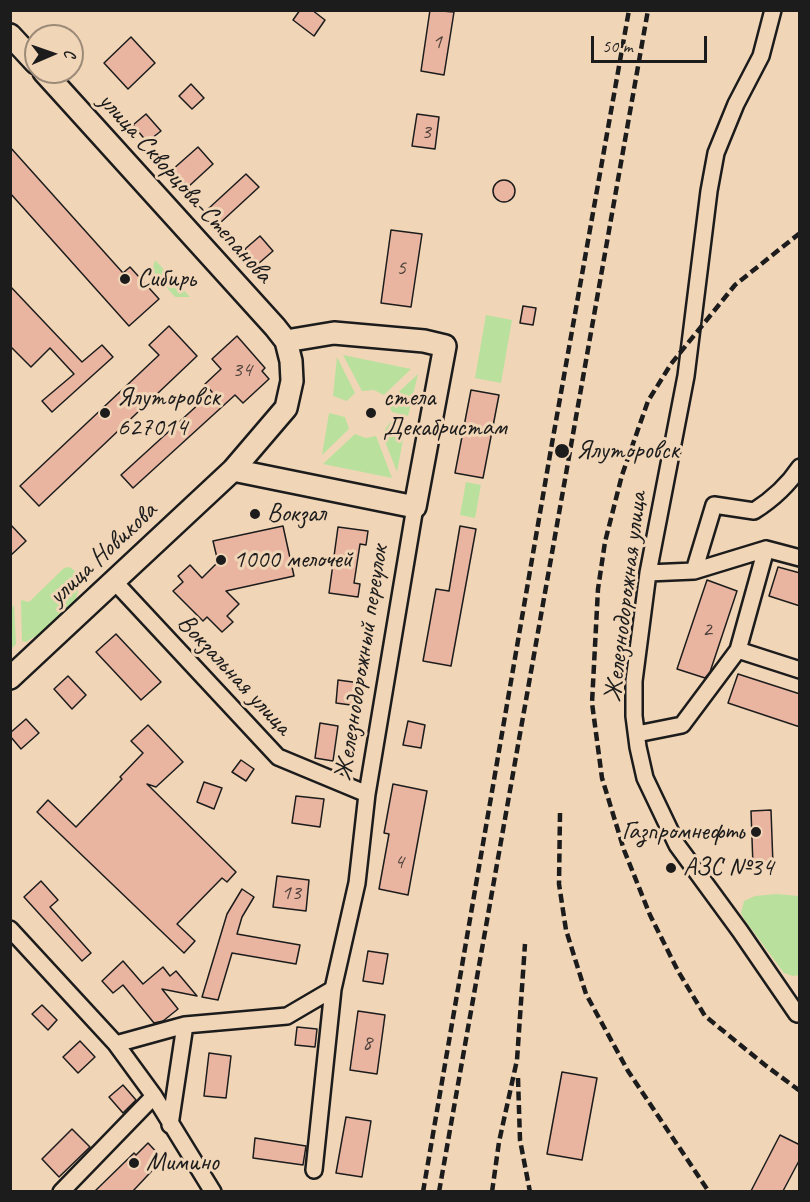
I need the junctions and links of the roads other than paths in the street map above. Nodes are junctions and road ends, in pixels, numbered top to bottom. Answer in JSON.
{"nodes":[{"id":1,"x":773,"y":10,"type":"edge"},
{"id":2,"x":10,"y":35,"type":"edge"},
{"id":3,"x":24,"y":50,"type":"edge"},
{"id":4,"x":55,"y":84,"type":"edge"},
{"id":5,"x":286,"y":341,"type":"junction"},
{"id":6,"x":800,"y":467,"type":"edge"},
{"id":7,"x":233,"y":470,"type":"junction"},
{"id":8,"x":415,"y":507,"type":"junction"},
{"id":9,"x":766,"y":549,"type":"junction"},
{"id":10,"x":800,"y":558,"type":"edge"},
{"id":11,"x":694,"y":571,"type":"junction"},
{"id":12,"x":648,"y":573,"type":"junction"},
{"id":13,"x":114,"y":581,"type":"junction"},
{"id":14,"x":738,"y":650,"type":"junction"},
{"id":15,"x":800,"y":670,"type":"edge"},
{"id":16,"x":10,"y":678,"type":"edge"},
{"id":17,"x":637,"y":734,"type":"junction"},
{"id":18,"x":367,"y":794,"type":"junction"},
{"id":19,"x":10,"y":929,"type":"edge"},
{"id":20,"x":333,"y":989,"type":"junction"},
{"id":21,"x":798,"y":1013,"type":"edge"},
{"id":22,"x":184,"y":1025,"type":"junction"},
{"id":23,"x":116,"y":1044,"type":"junction"},
{"id":24,"x":154,"y":1096,"type":"junction"},
{"id":25,"x":170,"y":1125,"type":"junction"},
{"id":26,"x":314,"y":1170,"type":"dead end"},
{"id":27,"x":61,"y":1191,"type":"edge"},
{"id":28,"x":213,"y":1191,"type":"edge"}],
"edges":[{"from":1,"to":12,"type":"street","name":"Железнодорожная улица"},
{"from":2,"to":3,"type":"main road"},
{"from":4,"to":5,"type":"main road","name":"улица Скворцова-Степанова"},
{"from":5,"to":7,"type":"main road","name":"улица Новикова"},
{"from":5,"to":8,"type":"main road","name":"Железнодорожный переулок"},
{"from":6,"to":11,"type":"street"},
{"from":7,"to":8,"type":"main road"},
{"from":7,"to":13,"type":"main road","name":"улица Новикова"},
{"from":8,"to":18,"type":"street","name":"Железнодорожный переулок"},
{"from":9,"to":10,"type":"street"},
{"from":9,"to":11,"type":"street"},
{"from":9,"to":14,"type":"street"},
{"from":11,"to":12,"type":"street"},
{"from":12,"to":17,"type":"street","name":"Железнодорожная улица"},
{"from":13,"to":16,"type":"main road","name":"улица Новикова"},
{"from":13,"to":18,"type":"street","name":"Вокзальная улица"},
{"from":14,"to":15,"type":"street"},
{"from":14,"to":17,"type":"street"},
{"from":17,"to":21,"type":"street","name":"Железнодорожная улица"},
{"from":18,"to":20,"type":"street","name":"Железнодорожный переулок"},
{"from":19,"to":23,"type":"street"},
{"from":20,"to":22,"type":"street"},
{"from":20,"to":26,"type":"street","name":"Железнодорожный переулок"},
{"from":22,"to":23,"type":"street"},
{"from":22,"to":25,"type":"street"},
{"from":23,"to":24,"type":"street"},
{"from":24,"to":25,"type":"street"},
{"from":24,"to":27,"type":"street"},
{"from":25,"to":28,"type":"street"}]}
